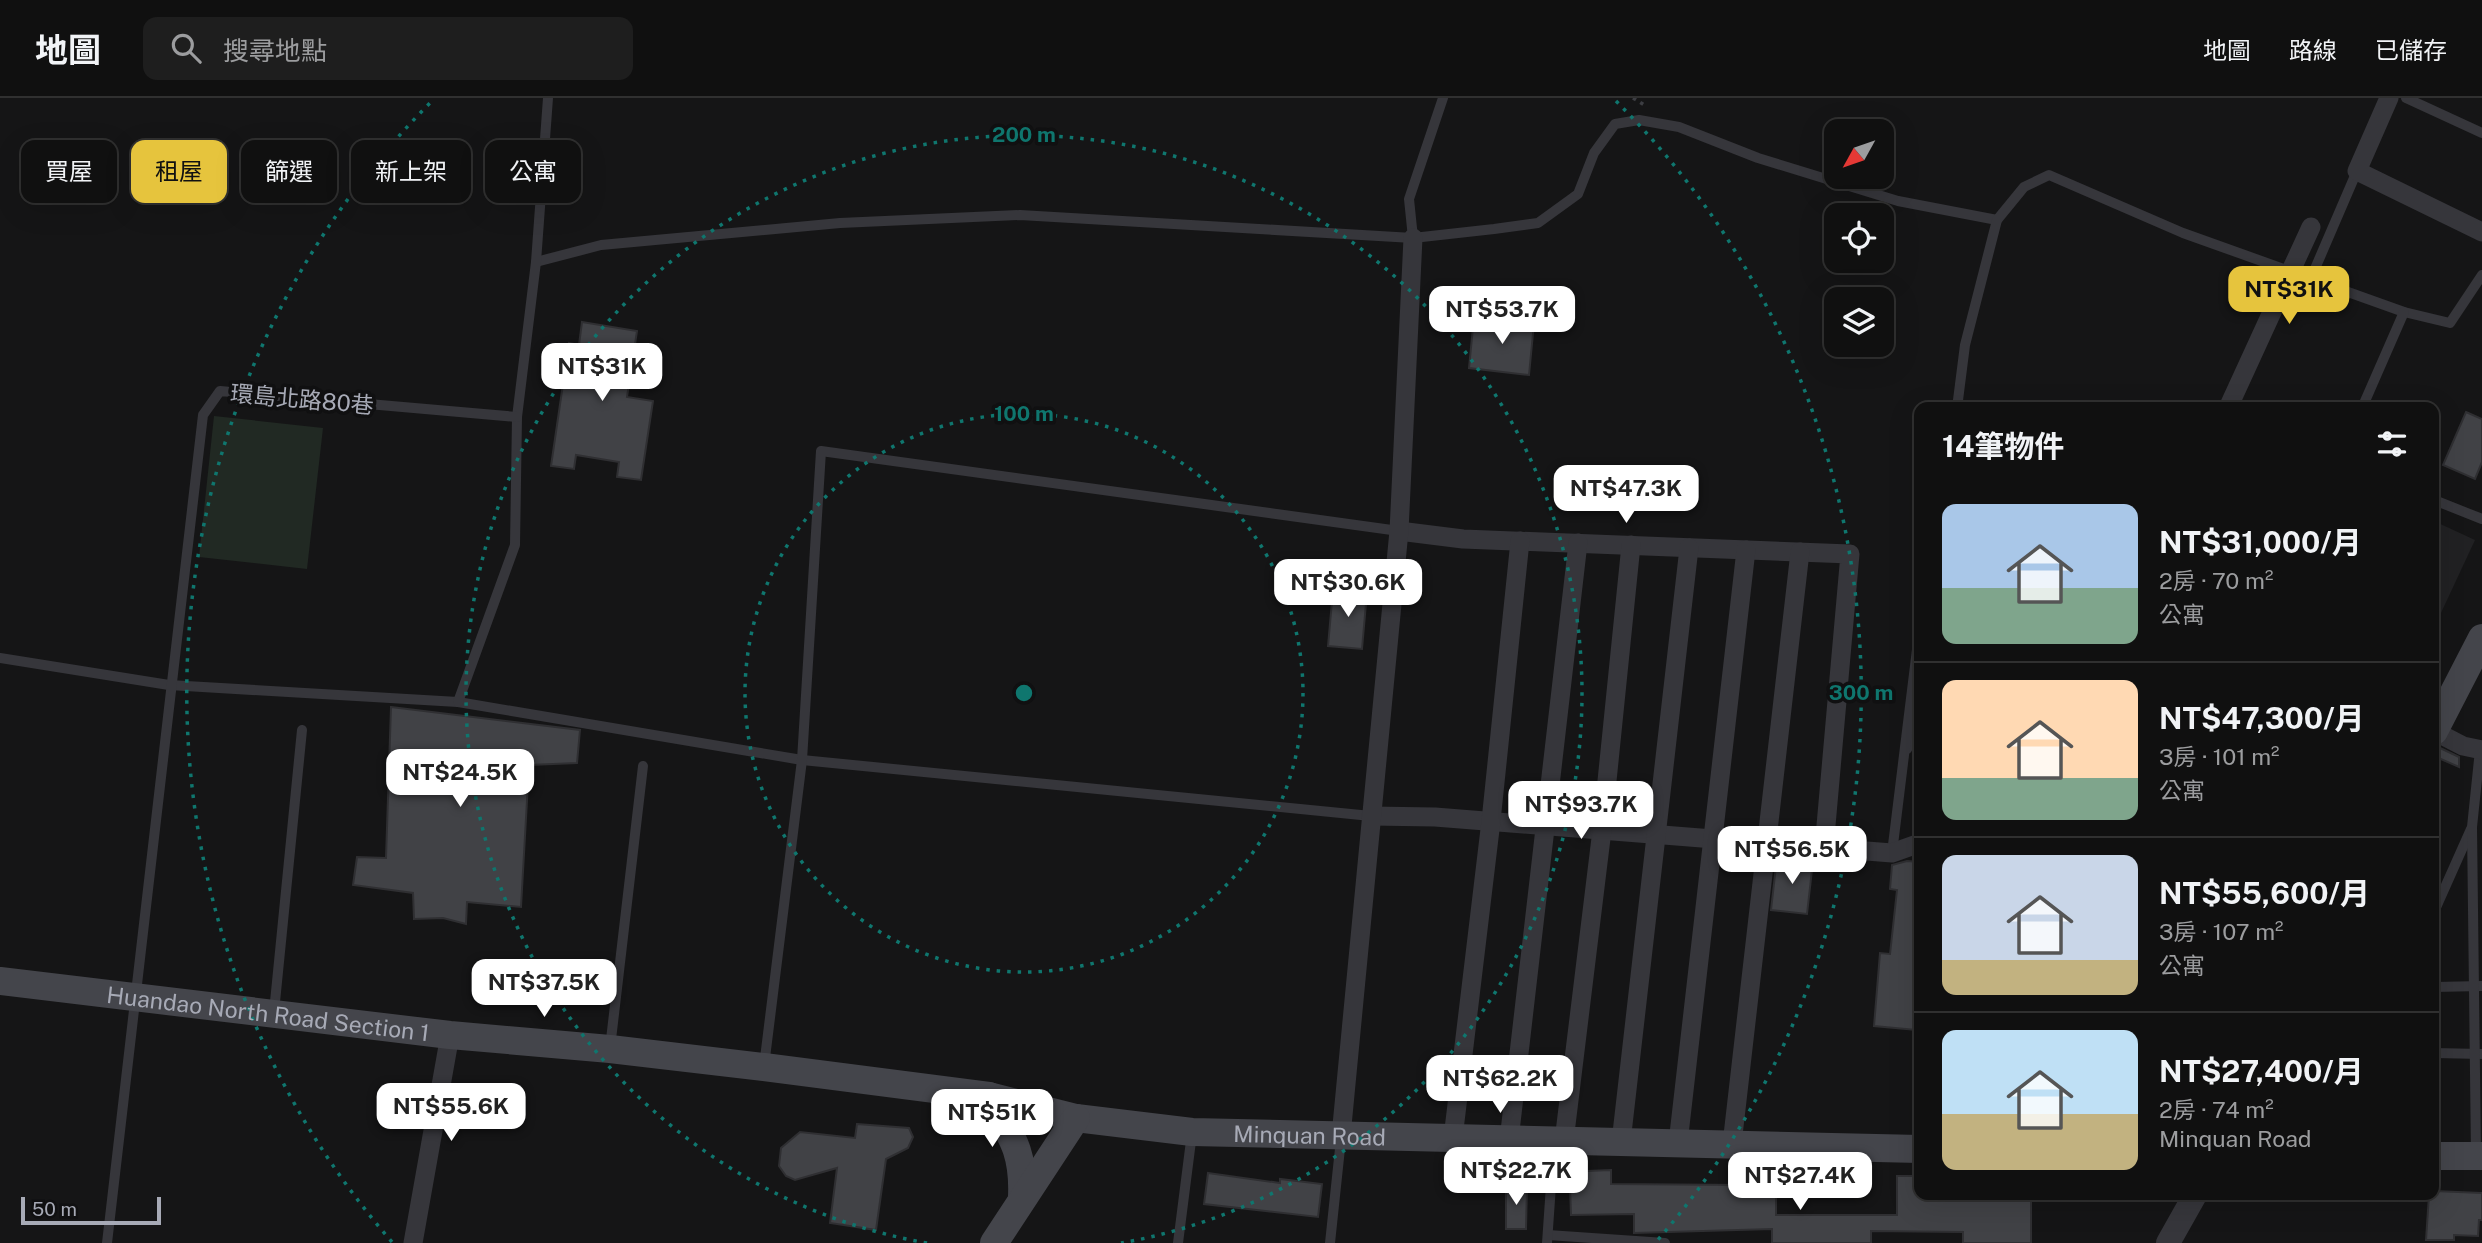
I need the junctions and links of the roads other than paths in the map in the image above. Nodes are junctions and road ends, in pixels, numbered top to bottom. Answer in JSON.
{"nodes":[{"id":1,"x":548,"y":98,"type":"edge"},
{"id":2,"x":1443,"y":98,"type":"edge"},
{"id":3,"x":2389,"y":98,"type":"edge"},
{"id":4,"x":2406,"y":98,"type":"edge"},
{"id":5,"x":2482,"y":133,"type":"edge"},
{"id":6,"x":2357,"y":171,"type":"junction"},
{"id":7,"x":1997,"y":220,"type":"junction"},
{"id":8,"x":2311,"y":227,"type":"dead end"},
{"id":9,"x":2482,"y":232,"type":"edge"},
{"id":10,"x":1413,"y":238,"type":"junction"},
{"id":11,"x":536,"y":262,"type":"junction"},
{"id":12,"x":2301,"y":275,"type":"junction"},
{"id":13,"x":2482,"y":275,"type":"edge"},
{"id":14,"x":2404,"y":312,"type":"junction"},
{"id":15,"x":1958,"y":402,"type":"edge"},
{"id":16,"x":2231,"y":402,"type":"edge"},
{"id":17,"x":2365,"y":402,"type":"edge"},
{"id":18,"x":517,"y":417,"type":"junction"},
{"id":19,"x":2439,"y":502,"type":"edge"},
{"id":20,"x":2482,"y":519,"type":"edge"},
{"id":21,"x":1399,"y":531,"type":"junction"},
{"id":22,"x":1520,"y":541,"type":"junction"},
{"id":23,"x":1578,"y":543,"type":"junction"},
{"id":24,"x":1631,"y":545,"type":"junction"},
{"id":25,"x":1689,"y":548,"type":"junction"},
{"id":26,"x":1746,"y":550,"type":"junction"},
{"id":27,"x":1800,"y":552,"type":"junction"},
{"id":28,"x":2482,"y":638,"type":"edge"},
{"id":29,"x":0,"y":658,"type":"edge"},
{"id":30,"x":1914,"y":674,"type":"edge"},
{"id":31,"x":169,"y":685,"type":"junction"},
{"id":32,"x":458,"y":702,"type":"junction"},
{"id":33,"x":2439,"y":721,"type":"edge"},
{"id":34,"x":302,"y":730,"type":"dead end"},
{"id":35,"x":2439,"y":734,"type":"edge"},
{"id":36,"x":1914,"y":737,"type":"edge"},
{"id":37,"x":2481,"y":750,"type":"edge"},
{"id":38,"x":1904,"y":756,"type":"junction"},
{"id":39,"x":802,"y":760,"type":"junction"},
{"id":40,"x":643,"y":766,"type":"dead end"},
{"id":41,"x":1371,"y":817,"type":"junction"},
{"id":42,"x":1491,"y":821,"type":"junction"},
{"id":43,"x":1546,"y":826,"type":"junction"},
{"id":44,"x":2472,"y":827,"type":"junction"},
{"id":45,"x":1602,"y":830,"type":"junction"},
{"id":46,"x":1657,"y":835,"type":"junction"},
{"id":47,"x":1711,"y":839,"type":"junction"},
{"id":48,"x":1766,"y":843,"type":"junction"},
{"id":49,"x":1914,"y":845,"type":"edge"},
{"id":50,"x":1824,"y":848,"type":"junction"},
{"id":51,"x":1892,"y":853,"type":"junction"},
{"id":52,"x":2439,"y":901,"type":"edge"},
{"id":53,"x":0,"y":981,"type":"edge"},
{"id":54,"x":2478,"y":986,"type":"edge"},
{"id":55,"x":2439,"y":987,"type":"edge"},
{"id":56,"x":135,"y":999,"type":"junction"},
{"id":57,"x":274,"y":1013,"type":"junction"},
{"id":58,"x":450,"y":1035,"type":"junction"},
{"id":59,"x":610,"y":1049,"type":"junction"},
{"id":60,"x":2439,"y":1054,"type":"edge"},
{"id":61,"x":2479,"y":1054,"type":"edge"},
{"id":62,"x":764,"y":1067,"type":"junction"},
{"id":63,"x":989,"y":1096,"type":"junction"},
{"id":64,"x":1076,"y":1118,"type":"junction"},
{"id":65,"x":1192,"y":1132,"type":"junction"},
{"id":66,"x":1341,"y":1136,"type":"junction"},
{"id":67,"x":1453,"y":1138,"type":"junction"},
{"id":68,"x":1509,"y":1140,"type":"junction"},
{"id":69,"x":1559,"y":1141,"type":"junction"},
{"id":70,"x":1621,"y":1142,"type":"junction"},
{"id":71,"x":1678,"y":1143,"type":"junction"},
{"id":72,"x":1732,"y":1144,"type":"junction"},
{"id":73,"x":1914,"y":1149,"type":"edge"},
{"id":74,"x":2439,"y":1156,"type":"edge"},
{"id":75,"x":2479,"y":1156,"type":"edge"},
{"id":76,"x":1023,"y":1197,"type":"junction"},
{"id":77,"x":2192,"y":1200,"type":"edge"},
{"id":78,"x":1548,"y":1239,"type":"edge"},
{"id":79,"x":107,"y":1243,"type":"edge"},
{"id":80,"x":413,"y":1243,"type":"edge"},
{"id":81,"x":994,"y":1243,"type":"edge"},
{"id":82,"x":1178,"y":1243,"type":"edge"},
{"id":83,"x":1330,"y":1243,"type":"edge"},
{"id":84,"x":1665,"y":1243,"type":"edge"},
{"id":85,"x":2168,"y":1243,"type":"edge"}],
"edges":[{"from":1,"to":11,"type":"lane"},
{"from":2,"to":10,"type":"lane"},
{"from":3,"to":6,"type":"street"},
{"from":4,"to":5,"type":"lane"},
{"from":6,"to":9,"type":"street"},
{"from":6,"to":12,"type":"lane"},
{"from":7,"to":10,"type":"lane"},
{"from":7,"to":12,"type":"lane"},
{"from":7,"to":15,"type":"lane"},
{"from":8,"to":12,"type":"street"},
{"from":10,"to":11,"type":"lane"},
{"from":10,"to":21,"type":"street"},
{"from":11,"to":18,"type":"lane"},
{"from":12,"to":14,"type":"lane"},
{"from":12,"to":16,"type":"street"},
{"from":13,"to":14,"type":"lane"},
{"from":14,"to":17,"type":"lane"},
{"from":18,"to":31,"type":"lane","name":"環島北路80巷"},
{"from":18,"to":32,"type":"lane"},
{"from":19,"to":20,"type":"lane"},
{"from":21,"to":22,"type":"street"},
{"from":21,"to":39,"type":"lane"},
{"from":21,"to":41,"type":"street"},
{"from":22,"to":23,"type":"street"},
{"from":22,"to":42,"type":"street"},
{"from":23,"to":24,"type":"street"},
{"from":23,"to":43,"type":"street"},
{"from":24,"to":25,"type":"street"},
{"from":24,"to":45,"type":"street"},
{"from":25,"to":26,"type":"street"},
{"from":25,"to":46,"type":"street"},
{"from":26,"to":27,"type":"street"},
{"from":26,"to":47,"type":"street"},
{"from":27,"to":48,"type":"street"},
{"from":27,"to":50,"type":"street"},
{"from":28,"to":33,"type":"main road"},
{"from":29,"to":31,"type":"lane"},
{"from":30,"to":38,"type":"lane"},
{"from":31,"to":32,"type":"lane"},
{"from":31,"to":56,"type":"lane"},
{"from":32,"to":39,"type":"lane"},
{"from":34,"to":57,"type":"lane"},
{"from":35,"to":37,"type":"street"},
{"from":36,"to":38,"type":"lane"},
{"from":37,"to":44,"type":"lane"},
{"from":38,"to":51,"type":"lane"},
{"from":39,"to":41,"type":"lane"},
{"from":39,"to":62,"type":"lane"},
{"from":40,"to":59,"type":"lane"},
{"from":41,"to":42,"type":"street"},
{"from":41,"to":66,"type":"street"},
{"from":42,"to":43,"type":"street"},
{"from":42,"to":67,"type":"street"},
{"from":43,"to":45,"type":"street"},
{"from":43,"to":68,"type":"street"},
{"from":44,"to":52,"type":"lane"},
{"from":44,"to":54,"type":"lane"},
{"from":45,"to":46,"type":"street"},
{"from":45,"to":69,"type":"street"},
{"from":46,"to":47,"type":"street"},
{"from":46,"to":70,"type":"street"},
{"from":47,"to":48,"type":"street"},
{"from":47,"to":71,"type":"street"},
{"from":48,"to":50,"type":"street"},
{"from":48,"to":72,"type":"street"},
{"from":49,"to":51,"type":"street"},
{"from":50,"to":51,"type":"street"},
{"from":53,"to":56,"type":"main road","name":"Huandao North Road Section 1"},
{"from":54,"to":55,"type":"lane"},
{"from":54,"to":61,"type":"lane"},
{"from":56,"to":57,"type":"main road","name":"Huandao North Road Section 1"},
{"from":56,"to":79,"type":"lane"},
{"from":57,"to":58,"type":"main road","name":"Huandao North Road Section 1"},
{"from":58,"to":59,"type":"main road","name":"Huandao North Road Section 1"},
{"from":58,"to":80,"type":"street"},
{"from":59,"to":62,"type":"main road","name":"Huandao North Road Section 1"},
{"from":60,"to":61,"type":"lane"},
{"from":61,"to":75,"type":"lane"},
{"from":62,"to":63,"type":"main road","name":"Huandao North Road Section 1"},
{"from":63,"to":64,"type":"main road","name":"Huandao North Road Section 1"},
{"from":63,"to":76,"type":"main road"},
{"from":64,"to":65,"type":"main road","name":"Minquan Road"},
{"from":64,"to":76,"type":"main road"},
{"from":65,"to":66,"type":"main road","name":"Minquan Road"},
{"from":65,"to":82,"type":"lane"},
{"from":66,"to":67,"type":"main road","name":"Minquan Road"},
{"from":66,"to":83,"type":"lane"},
{"from":67,"to":68,"type":"main road","name":"Minquan Road"},
{"from":68,"to":69,"type":"main road","name":"Minquan Road"},
{"from":69,"to":70,"type":"main road","name":"Minquan Road"},
{"from":69,"to":78,"type":"lane"},
{"from":70,"to":71,"type":"main road","name":"Minquan Road"},
{"from":71,"to":72,"type":"main road","name":"Minquan Road"},
{"from":72,"to":73,"type":"main road","name":"Minquan Road"},
{"from":74,"to":75,"type":"main road"},
{"from":76,"to":81,"type":"main road"},
{"from":77,"to":85,"type":"street"},
{"from":78,"to":84,"type":"lane"}]}
